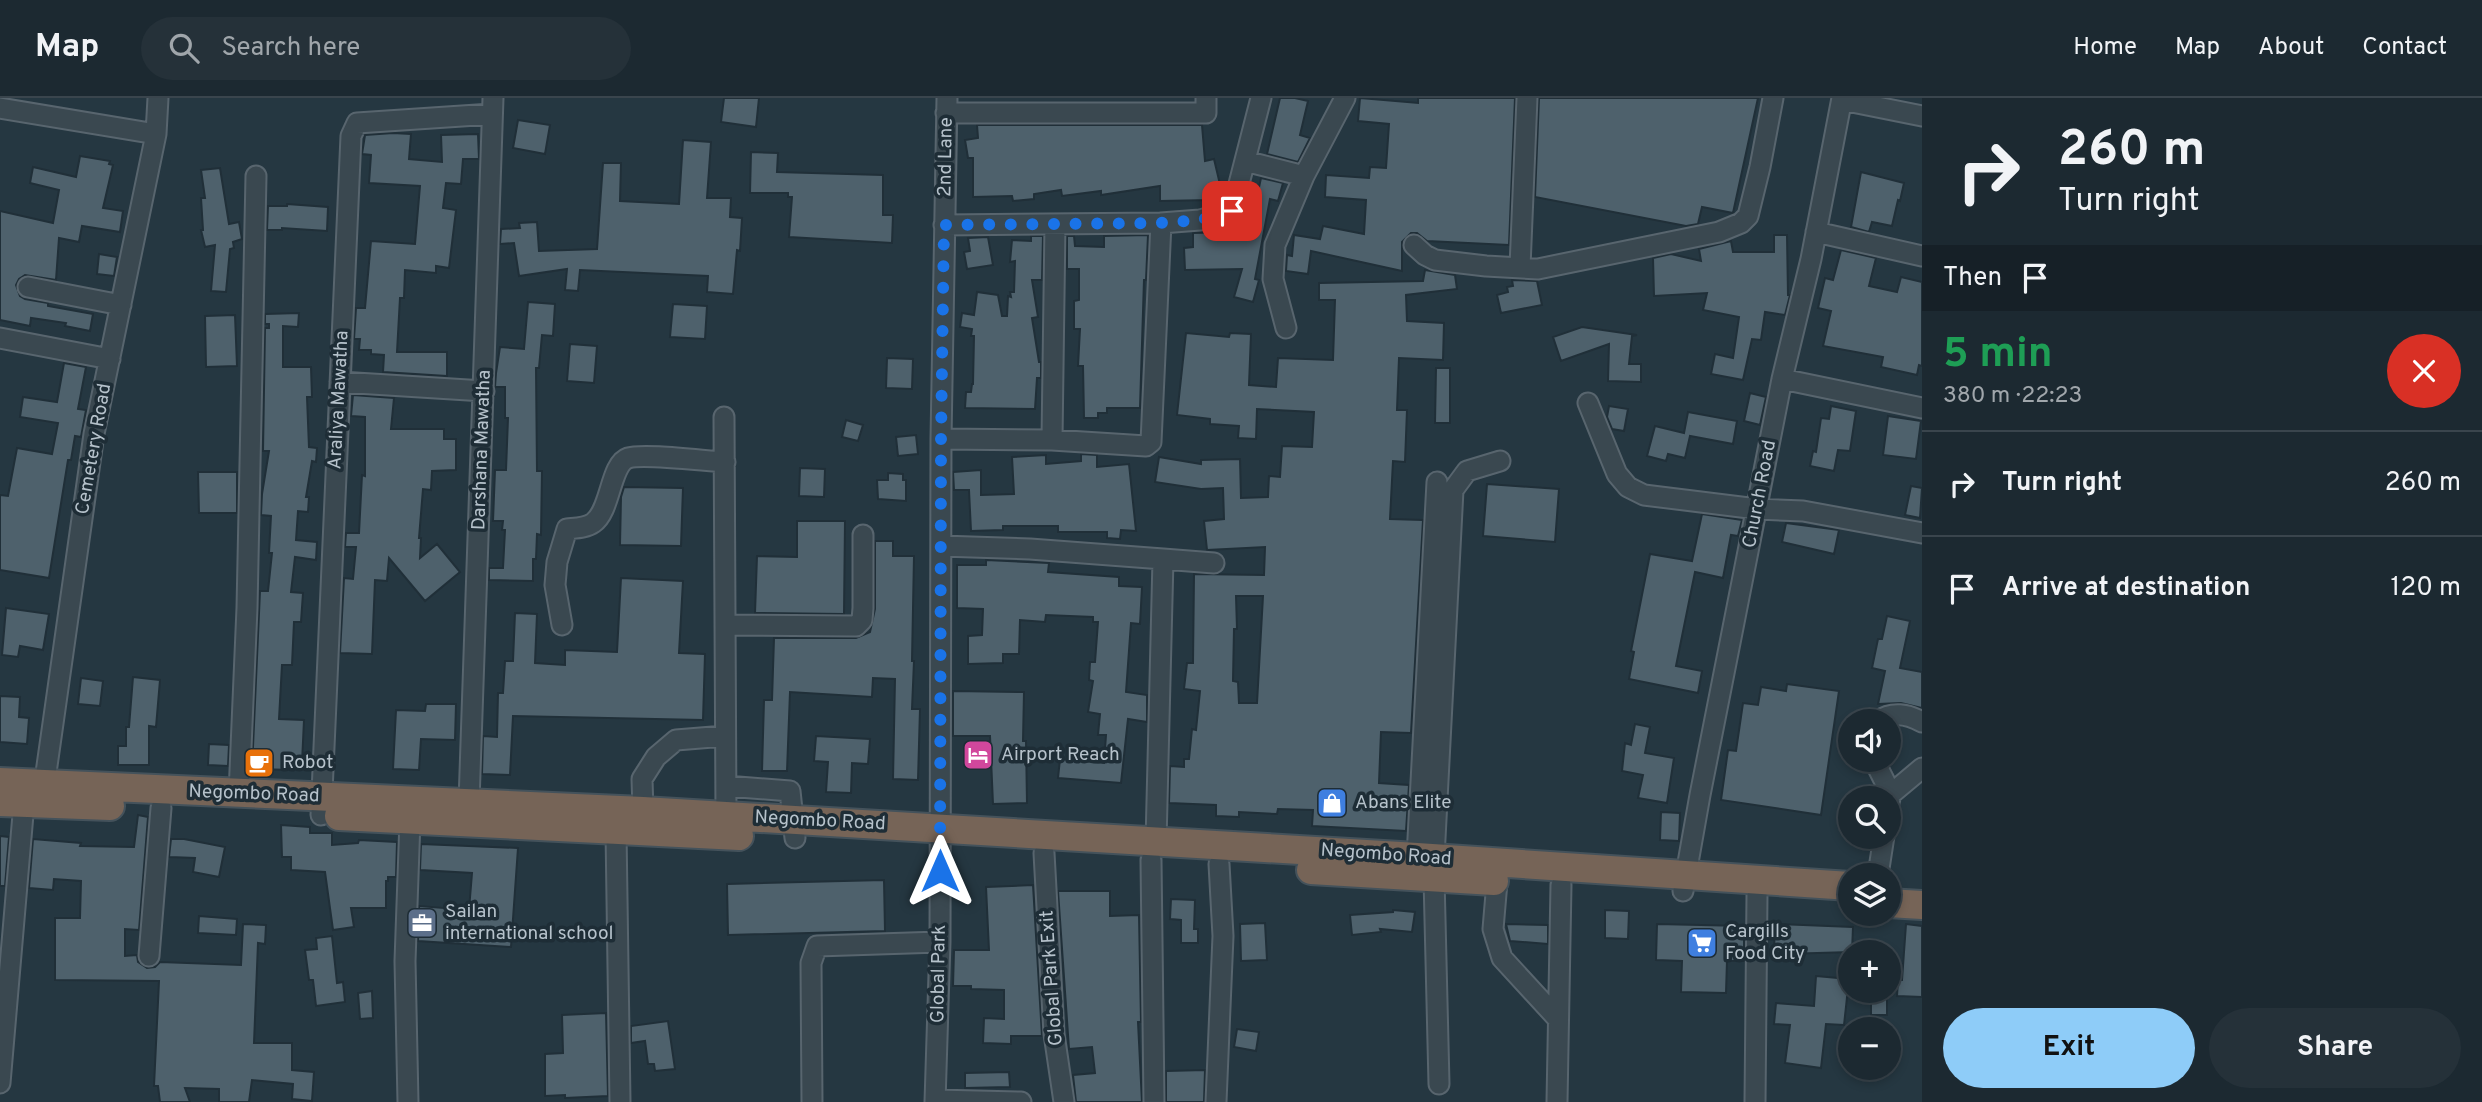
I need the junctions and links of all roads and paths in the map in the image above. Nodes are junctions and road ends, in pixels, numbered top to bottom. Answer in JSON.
{"nodes":[{"id":1,"x":158,"y":98,"type":"edge"},
{"id":2,"x":1206,"y":98,"type":"edge"},
{"id":3,"x":1261,"y":98,"type":"edge"},
{"id":4,"x":1345,"y":98,"type":"edge"},
{"id":5,"x":1527,"y":98,"type":"edge"},
{"id":6,"x":1773,"y":98,"type":"edge"},
{"id":7,"x":1842,"y":99,"type":"edge"},
{"id":8,"x":947,"y":105,"type":"edge"},
{"id":9,"x":492,"y":106,"type":"edge"},
{"id":10,"x":0,"y":108,"type":"edge"},
{"id":11,"x":1922,"y":116,"type":"edge"},
{"id":12,"x":156,"y":134,"type":"junction"},
{"id":13,"x":1245,"y":161,"type":"junction"},
{"id":14,"x":256,"y":176,"type":"dead end"},
{"id":15,"x":1304,"y":176,"type":"junction"},
{"id":16,"x":1160,"y":223,"type":"junction"},
{"id":17,"x":1055,"y":224,"type":"junction"},
{"id":18,"x":944,"y":225,"type":"junction"},
{"id":19,"x":1816,"y":232,"type":"junction"},
{"id":20,"x":1414,"y":245,"type":"dead end"},
{"id":21,"x":1922,"y":256,"type":"edge"},
{"id":22,"x":1520,"y":267,"type":"junction"},
{"id":23,"x":28,"y":287,"type":"dead end"},
{"id":24,"x":121,"y":305,"type":"junction"},
{"id":25,"x":1286,"y":328,"type":"dead end"},
{"id":26,"x":0,"y":338,"type":"edge"},
{"id":27,"x":110,"y":359,"type":"junction"},
{"id":28,"x":1782,"y":379,"type":"junction"},
{"id":29,"x":340,"y":382,"type":"junction"},
{"id":30,"x":484,"y":391,"type":"junction"},
{"id":31,"x":1588,"y":403,"type":"dead end"},
{"id":32,"x":1922,"y":408,"type":"edge"},
{"id":33,"x":724,"y":417,"type":"dead end"},
{"id":34,"x":941,"y":439,"type":"junction"},
{"id":35,"x":1052,"y":440,"type":"junction"},
{"id":36,"x":1500,"y":461,"type":"dead end"},
{"id":37,"x":725,"y":463,"type":"junction"},
{"id":38,"x":1437,"y":482,"type":"dead end"},
{"id":39,"x":1757,"y":509,"type":"junction"},
{"id":40,"x":1922,"y":533,"type":"edge"},
{"id":41,"x":863,"y":535,"type":"dead end"},
{"id":42,"x":941,"y":546,"type":"junction"},
{"id":43,"x":1163,"y":559,"type":"junction"},
{"id":44,"x":1214,"y":563,"type":"dead end"},
{"id":45,"x":562,"y":625,"type":"dead end"},
{"id":46,"x":726,"y":625,"type":"junction"},
{"id":47,"x":1901,"y":715,"type":"edge"},
{"id":48,"x":1922,"y":722,"type":"edge"},
{"id":49,"x":725,"y":736,"type":"junction"},
{"id":50,"x":1922,"y":768,"type":"edge"},
{"id":51,"x":726,"y":786,"type":"junction"},
{"id":52,"x":1901,"y":789,"type":"edge"},
{"id":53,"x":23,"y":792,"type":"edge"},
{"id":54,"x":239,"y":794,"type":"junction"},
{"id":55,"x":469,"y":802,"type":"junction"},
{"id":56,"x":321,"y":806,"type":"junction"},
{"id":57,"x":161,"y":808,"type":"junction"},
{"id":58,"x":643,"y":810,"type":"junction"},
{"id":59,"x":726,"y":816,"type":"junction"},
{"id":60,"x":410,"y":820,"type":"junction"},
{"id":61,"x":794,"y":829,"type":"junction"},
{"id":62,"x":616,"y":831,"type":"junction"},
{"id":63,"x":940,"y":837,"type":"junction"},
{"id":64,"x":1154,"y":851,"type":"junction"},
{"id":65,"x":1044,"y":853,"type":"junction"},
{"id":66,"x":1219,"y":864,"type":"junction"},
{"id":67,"x":1428,"y":864,"type":"junction"},
{"id":68,"x":1497,"y":882,"type":"junction"},
{"id":69,"x":1684,"y":884,"type":"junction"},
{"id":70,"x":1561,"y":885,"type":"junction"},
{"id":71,"x":1838,"y":886,"type":"edge"},
{"id":72,"x":1901,"y":888,"type":"edge"},
{"id":73,"x":1922,"y":889,"type":"edge"},
{"id":74,"x":1757,"y":895,"type":"junction"},
{"id":75,"x":1838,"y":900,"type":"edge"},
{"id":76,"x":1901,"y":904,"type":"edge"},
{"id":77,"x":1922,"y":905,"type":"edge"},
{"id":78,"x":940,"y":942,"type":"junction"},
{"id":79,"x":149,"y":956,"type":"dead end"},
{"id":80,"x":1558,"y":1019,"type":"junction"},
{"id":81,"x":0,"y":1083,"type":"edge"},
{"id":82,"x":1440,"y":1084,"type":"dead end"},
{"id":83,"x":936,"y":1101,"type":"edge"},
{"id":84,"x":408,"y":1102,"type":"edge"},
{"id":85,"x":620,"y":1102,"type":"edge"},
{"id":86,"x":812,"y":1102,"type":"edge"},
{"id":87,"x":1021,"y":1102,"type":"edge"},
{"id":88,"x":1064,"y":1102,"type":"edge"},
{"id":89,"x":1153,"y":1102,"type":"edge"},
{"id":90,"x":1216,"y":1102,"type":"edge"},
{"id":91,"x":1557,"y":1102,"type":"edge"},
{"id":92,"x":1755,"y":1102,"type":"edge"}],
"edges":[{"from":1,"to":12,"type":"street","name":"Cemetery Road"},
{"from":2,"to":8,"type":"street"},
{"from":3,"to":13,"type":"street"},
{"from":4,"to":15,"type":"street"},
{"from":5,"to":22,"type":"street"},
{"from":6,"to":22,"type":"street"},
{"from":7,"to":11,"type":"street"},
{"from":7,"to":19,"type":"street","name":"Church Road"},
{"from":8,"to":18,"type":"street","name":"2nd Lane"},
{"from":9,"to":29,"type":"street","name":"Araliya Mawatha"},
{"from":9,"to":30,"type":"street","name":"Darshana Mawatha"},
{"from":10,"to":12,"type":"street"},
{"from":12,"to":24,"type":"street","name":"Cemetery Road"},
{"from":13,"to":15,"type":"street"},
{"from":13,"to":16,"type":"street"},
{"from":14,"to":54,"type":"street"},
{"from":15,"to":25,"type":"street"},
{"from":16,"to":17,"type":"street"},
{"from":16,"to":35,"type":"street"},
{"from":17,"to":18,"type":"street"},
{"from":17,"to":35,"type":"street"},
{"from":18,"to":34,"type":"street","name":"2nd Lane"},
{"from":19,"to":21,"type":"street"},
{"from":19,"to":28,"type":"street","name":"Church Road"},
{"from":20,"to":22,"type":"street"},
{"from":23,"to":24,"type":"street"},
{"from":24,"to":27,"type":"street","name":"Cemetery Road"},
{"from":26,"to":27,"type":"street"},
{"from":27,"to":53,"type":"street","name":"Cemetery Road"},
{"from":28,"to":32,"type":"street"},
{"from":28,"to":39,"type":"street","name":"Church Road"},
{"from":29,"to":30,"type":"street"},
{"from":29,"to":56,"type":"street","name":"Araliya Mawatha"},
{"from":30,"to":55,"type":"street","name":"Darshana Mawatha"},
{"from":31,"to":39,"type":"street"},
{"from":33,"to":37,"type":"street"},
{"from":34,"to":35,"type":"street"},
{"from":34,"to":42,"type":"street","name":"2nd Lane"},
{"from":36,"to":67,"type":"street"},
{"from":37,"to":45,"type":"street"},
{"from":37,"to":46,"type":"street"},
{"from":38,"to":67,"type":"street"},
{"from":39,"to":40,"type":"street"},
{"from":39,"to":69,"type":"street","name":"Church Road"},
{"from":41,"to":46,"type":"street"},
{"from":42,"to":43,"type":"street"},
{"from":42,"to":63,"type":"street","name":"2nd Lane"},
{"from":43,"to":44,"type":"street"},
{"from":43,"to":64,"type":"street"},
{"from":46,"to":49,"type":"street"},
{"from":47,"to":48,"type":"street"},
{"from":49,"to":51,"type":"street"},
{"from":49,"to":58,"type":"street"},
{"from":50,"to":52,"type":"street"},
{"from":51,"to":59,"type":"street"},
{"from":51,"to":61,"type":"street"},
{"from":53,"to":54,"type":"highway","name":"Negombo Road"},
{"from":53,"to":57,"type":"highway","name":"Negombo Road"},
{"from":53,"to":81,"type":"street","name":"Cemetery Road"},
{"from":54,"to":56,"type":"highway","name":"Negombo Road"},
{"from":55,"to":56,"type":"highway","name":"Negombo Road"},
{"from":55,"to":58,"type":"highway","name":"Negombo Road"},
{"from":56,"to":57,"type":"highway","name":"Negombo Road"},
{"from":56,"to":60,"type":"highway","name":"Negombo Road"},
{"from":57,"to":79,"type":"street"},
{"from":58,"to":59,"type":"highway","name":"Negombo Road"},
{"from":59,"to":61,"type":"highway","name":"Negombo Road"},
{"from":60,"to":62,"type":"highway","name":"Negombo Road"},
{"from":60,"to":84,"type":"street"},
{"from":61,"to":62,"type":"highway","name":"Negombo Road"},
{"from":61,"to":63,"type":"highway","name":"Negombo Road"},
{"from":62,"to":85,"type":"street"},
{"from":63,"to":64,"type":"highway","name":"Negombo Road"},
{"from":63,"to":65,"type":"highway","name":"Negombo Road"},
{"from":63,"to":78,"type":"street","name":"Global Park"},
{"from":64,"to":65,"type":"highway","name":"Negombo Road"},
{"from":64,"to":66,"type":"highway","name":"Negombo Road"},
{"from":64,"to":67,"type":"highway","name":"Negombo Road"},
{"from":64,"to":89,"type":"street"},
{"from":65,"to":88,"type":"street","name":"Global Park Exit"},
{"from":66,"to":67,"type":"highway","name":"Negombo Road"},
{"from":66,"to":90,"type":"street"},
{"from":67,"to":68,"type":"highway","name":"Negombo Road"},
{"from":67,"to":69,"type":"highway","name":"Negombo Road"},
{"from":67,"to":82,"type":"street"},
{"from":68,"to":70,"type":"highway","name":"Negombo Road"},
{"from":68,"to":80,"type":"street"},
{"from":69,"to":70,"type":"highway","name":"Negombo Road"},
{"from":69,"to":71,"type":"highway","name":"Negombo Road"},
{"from":69,"to":74,"type":"highway","name":"Negombo Road"},
{"from":70,"to":80,"type":"street"},
{"from":72,"to":73,"type":"highway"},
{"from":74,"to":75,"type":"highway","name":"Negombo Road"},
{"from":74,"to":92,"type":"street"},
{"from":76,"to":77,"type":"highway"},
{"from":78,"to":83,"type":"street","name":"Global Park"},
{"from":78,"to":86,"type":"street"},
{"from":80,"to":91,"type":"street"},
{"from":83,"to":87,"type":"street","name":"Global Park"}]}
